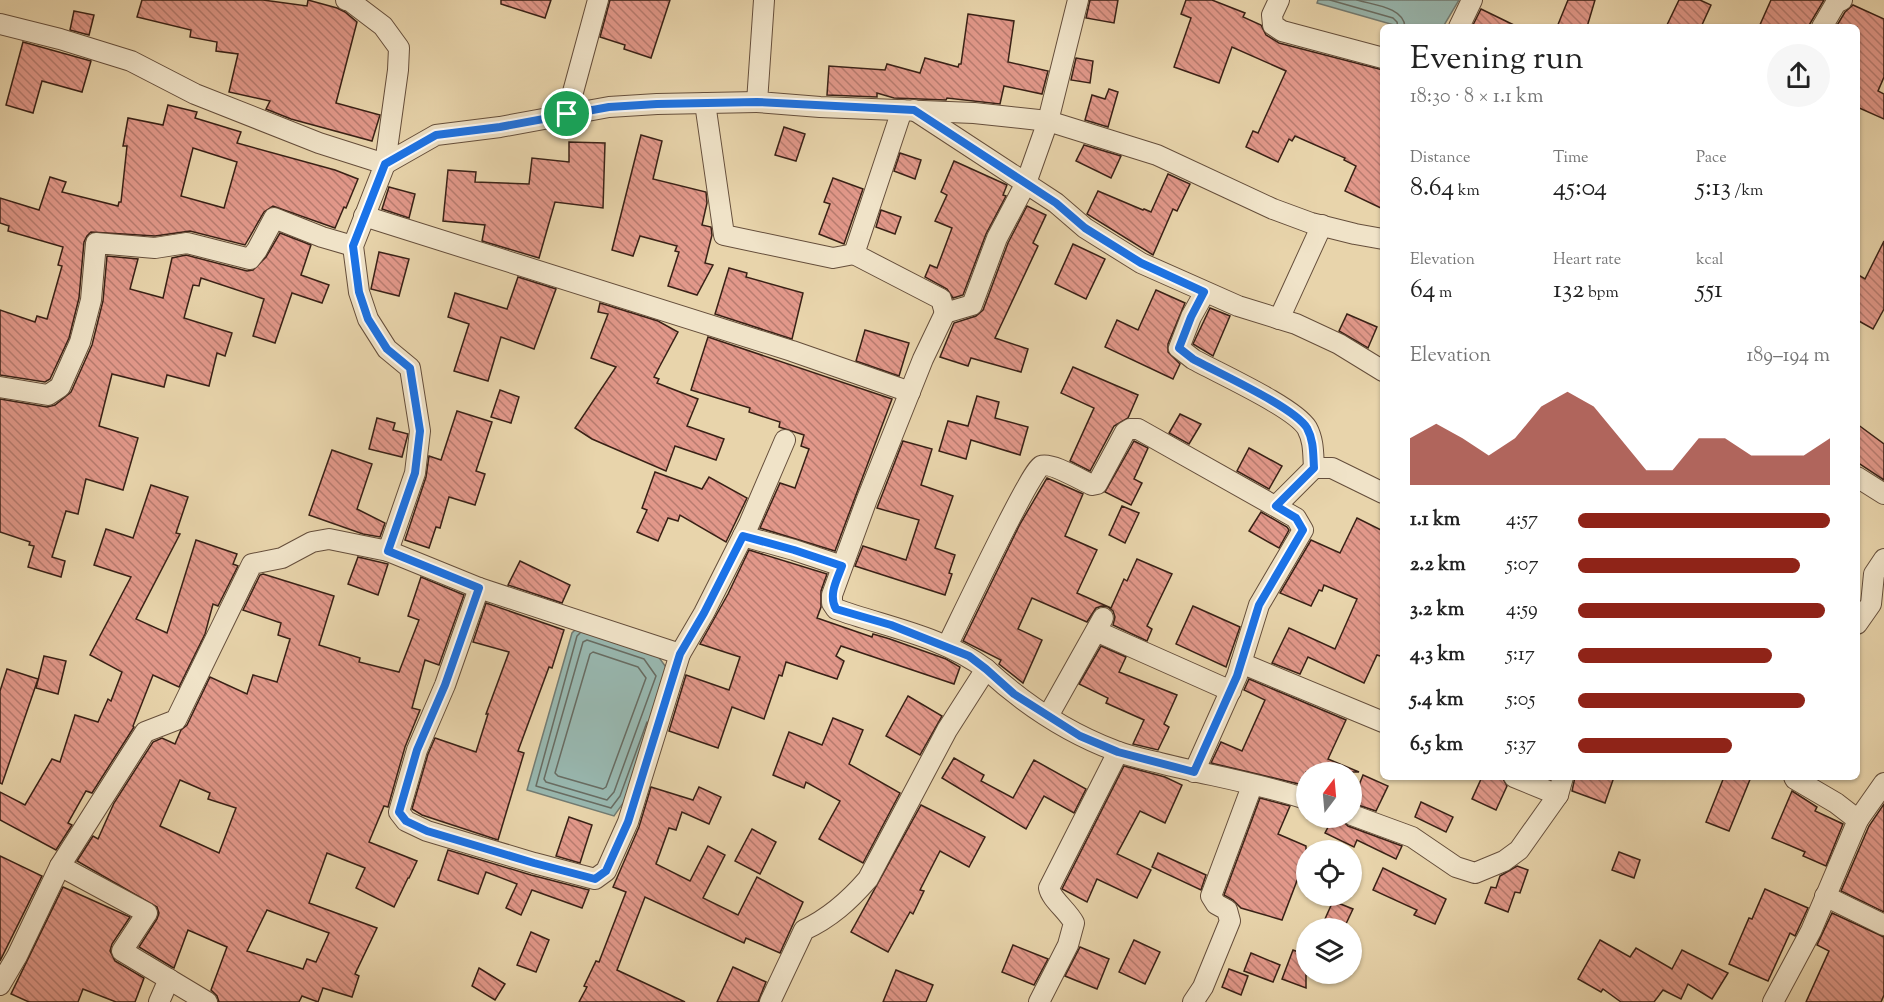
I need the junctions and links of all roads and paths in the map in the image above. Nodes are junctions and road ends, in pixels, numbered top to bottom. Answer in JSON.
{"nodes":[{"id":1,"x":346,"y":0,"type":"edge"},
{"id":2,"x":598,"y":0,"type":"edge"},
{"id":3,"x":764,"y":0,"type":"edge"},
{"id":4,"x":1078,"y":0,"type":"edge"},
{"id":5,"x":1279,"y":0,"type":"edge"},
{"id":6,"x":1472,"y":0,"type":"edge"},
{"id":7,"x":1842,"y":0,"type":"edge"},
{"id":8,"x":0,"y":24,"type":"edge"},
{"id":9,"x":1460,"y":24,"type":"edge"},
{"id":10,"x":1824,"y":24,"type":"edge"},
{"id":11,"x":1380,"y":57,"type":"edge"},
{"id":12,"x":757,"y":102,"type":"junction"},
{"id":13,"x":705,"y":103,"type":"junction"},
{"id":14,"x":908,"y":110,"type":"junction"},
{"id":15,"x":567,"y":114,"type":"junction"},
{"id":16,"x":1048,"y":121,"type":"junction"},
{"id":17,"x":385,"y":164,"type":"junction"},
{"id":18,"x":1026,"y":183,"type":"junction"},
{"id":19,"x":364,"y":216,"type":"junction"},
{"id":20,"x":1322,"y":225,"type":"junction"},
{"id":21,"x":1380,"y":238,"type":"edge"},
{"id":22,"x":353,"y":246,"type":"junction"},
{"id":23,"x":854,"y":254,"type":"junction"},
{"id":24,"x":1204,"y":292,"type":"junction"},
{"id":25,"x":945,"y":313,"type":"junction"},
{"id":26,"x":1279,"y":319,"type":"junction"},
{"id":27,"x":1380,"y":369,"type":"edge"},
{"id":28,"x":0,"y":387,"type":"edge"},
{"id":29,"x":910,"y":392,"type":"junction"},
{"id":30,"x":785,"y":440,"type":"dead end"},
{"id":31,"x":1314,"y":468,"type":"junction"},
{"id":32,"x":1860,"y":479,"type":"edge"},
{"id":33,"x":1380,"y":492,"type":"edge"},
{"id":34,"x":1884,"y":494,"type":"edge"},
{"id":35,"x":1276,"y":506,"type":"junction"},
{"id":36,"x":743,"y":536,"type":"junction"},
{"id":37,"x":388,"y":551,"type":"junction"},
{"id":38,"x":1884,"y":559,"type":"edge"},
{"id":39,"x":842,"y":566,"type":"junction"},
{"id":40,"x":479,"y":588,"type":"junction"},
{"id":41,"x":1871,"y":603,"type":"edge"},
{"id":42,"x":1860,"y":620,"type":"edge"},
{"id":43,"x":947,"y":646,"type":"junction"},
{"id":44,"x":680,"y":654,"type":"junction"},
{"id":45,"x":1241,"y":663,"type":"junction"},
{"id":46,"x":986,"y":669,"type":"junction"},
{"id":47,"x":1231,"y":691,"type":"junction"},
{"id":48,"x":1048,"y":716,"type":"junction"},
{"id":49,"x":1380,"y":721,"type":"edge"},
{"id":50,"x":1118,"y":752,"type":"junction"},
{"id":51,"x":1194,"y":772,"type":"junction"},
{"id":52,"x":1529,"y":780,"type":"edge"},
{"id":53,"x":1797,"y":780,"type":"edge"},
{"id":54,"x":1884,"y":783,"type":"edge"},
{"id":55,"x":1252,"y":786,"type":"junction"},
{"id":56,"x":1560,"y":786,"type":"edge"},
{"id":57,"x":1296,"y":796,"type":"edge"},
{"id":58,"x":1362,"y":819,"type":"edge"},
{"id":59,"x":1858,"y":820,"type":"junction"},
{"id":60,"x":60,"y":866,"type":"junction"},
{"id":61,"x":1825,"y":896,"type":"junction"},
{"id":62,"x":1884,"y":925,"type":"edge"},
{"id":63,"x":169,"y":979,"type":"junction"},
{"id":64,"x":0,"y":985,"type":"edge"},
{"id":65,"x":159,"y":1002,"type":"edge"},
{"id":66,"x":207,"y":1002,"type":"edge"},
{"id":67,"x":770,"y":1002,"type":"edge"},
{"id":68,"x":1039,"y":1002,"type":"edge"},
{"id":69,"x":1193,"y":1002,"type":"edge"},
{"id":70,"x":1773,"y":1002,"type":"edge"}],
"edges":[{"from":1,"to":17,"type":"street"},
{"from":2,"to":15,"type":"street"},
{"from":3,"to":12,"type":"street"},
{"from":4,"to":16,"type":"street"},
{"from":5,"to":11,"type":"street"},
{"from":6,"to":9,"type":"street"},
{"from":7,"to":10,"type":"street"},
{"from":8,"to":17,"type":"street"},
{"from":12,"to":13,"type":"street"},
{"from":12,"to":14,"type":"street"},
{"from":13,"to":15,"type":"street"},
{"from":13,"to":23,"type":"street"},
{"from":14,"to":16,"type":"street"},
{"from":14,"to":18,"type":"street"},
{"from":14,"to":23,"type":"street"},
{"from":15,"to":17,"type":"street"},
{"from":16,"to":18,"type":"street"},
{"from":16,"to":20,"type":"street"},
{"from":17,"to":19,"type":"street"},
{"from":18,"to":24,"type":"street"},
{"from":18,"to":25,"type":"street"},
{"from":19,"to":22,"type":"street"},
{"from":19,"to":29,"type":"street"},
{"from":20,"to":21,"type":"street"},
{"from":20,"to":26,"type":"street"},
{"from":22,"to":28,"type":"street"},
{"from":22,"to":37,"type":"street"},
{"from":23,"to":25,"type":"street"},
{"from":24,"to":26,"type":"street"},
{"from":24,"to":31,"type":"street"},
{"from":25,"to":29,"type":"street"},
{"from":26,"to":27,"type":"street"},
{"from":29,"to":39,"type":"street"},
{"from":30,"to":36,"type":"street"},
{"from":31,"to":33,"type":"street"},
{"from":31,"to":35,"type":"street"},
{"from":32,"to":34,"type":"street"},
{"from":35,"to":43,"type":"street"},
{"from":35,"to":45,"type":"street"},
{"from":36,"to":39,"type":"street"},
{"from":36,"to":44,"type":"street"},
{"from":37,"to":40,"type":"street"},
{"from":37,"to":60,"type":"street"},
{"from":38,"to":41,"type":"street"},
{"from":39,"to":43,"type":"street"},
{"from":40,"to":44,"type":"street"},
{"from":40,"to":44,"type":"street"},
{"from":41,"to":42,"type":"street"},
{"from":43,"to":46,"type":"street"},
{"from":45,"to":47,"type":"street"},
{"from":45,"to":49,"type":"street"},
{"from":46,"to":48,"type":"street"},
{"from":46,"to":67,"type":"street"},
{"from":47,"to":48,"type":"street"},
{"from":47,"to":51,"type":"street"},
{"from":48,"to":50,"type":"street"},
{"from":50,"to":51,"type":"street"},
{"from":50,"to":68,"type":"street"},
{"from":51,"to":55,"type":"street"},
{"from":52,"to":56,"type":"street"},
{"from":53,"to":59,"type":"street"},
{"from":54,"to":59,"type":"street"},
{"from":55,"to":57,"type":"street"},
{"from":55,"to":69,"type":"street"},
{"from":56,"to":58,"type":"street"},
{"from":59,"to":61,"type":"street"},
{"from":60,"to":63,"type":"street"},
{"from":60,"to":64,"type":"street"},
{"from":61,"to":62,"type":"street"},
{"from":61,"to":70,"type":"street"},
{"from":63,"to":65,"type":"street"},
{"from":63,"to":66,"type":"street"}]}
